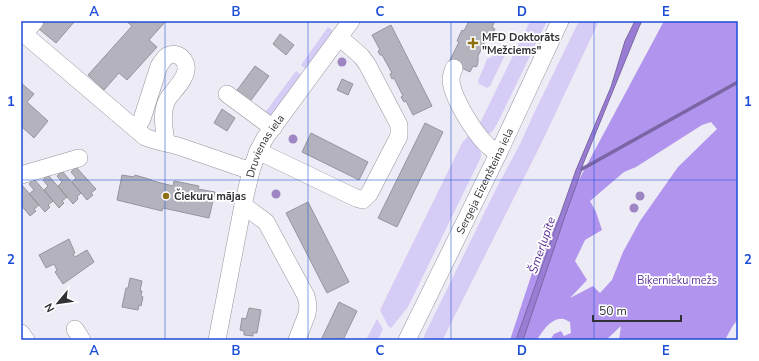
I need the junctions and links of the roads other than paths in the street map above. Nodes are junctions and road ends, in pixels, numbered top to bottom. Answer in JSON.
{"nodes":[{"id":1,"x":35,"y":21,"type":"edge"},
{"id":2,"x":351,"y":21,"type":"edge"},
{"id":3,"x":560,"y":21,"type":"edge"},
{"id":4,"x":22,"y":33,"type":"edge"},
{"id":5,"x":339,"y":37,"type":"junction"},
{"id":6,"x":454,"y":68,"type":"dead end"},
{"id":7,"x":227,"y":94,"type":"dead end"},
{"id":8,"x":136,"y":128,"type":"junction"},
{"id":9,"x":273,"y":128,"type":"junction"},
{"id":10,"x":166,"y":142,"type":"junction"},
{"id":11,"x":258,"y":151,"type":"junction"},
{"id":12,"x":498,"y":154,"type":"junction"},
{"id":13,"x":80,"y":158,"type":"dead end"},
{"id":14,"x":251,"y":171,"type":"junction"},
{"id":15,"x":21,"y":175,"type":"edge"},
{"id":16,"x":243,"y":205,"type":"junction"},
{"id":17,"x":21,"y":333,"type":"edge"},
{"id":18,"x":26,"y":340,"type":"edge"},
{"id":19,"x":217,"y":340,"type":"edge"},
{"id":20,"x":296,"y":340,"type":"edge"},
{"id":21,"x":407,"y":340,"type":"edge"}],
"edges":[{"from":1,"to":4,"type":"street"},
{"from":2,"to":5,"type":"street","name":"Druvienas iela"},
{"from":3,"to":12,"type":"street","name":"Sergeja Eizenšteina iela"},
{"from":4,"to":8,"type":"street"},
{"from":5,"to":9,"type":"street","name":"Druvienas iela"},
{"from":5,"to":11,"type":"street"},
{"from":6,"to":12,"type":"street"},
{"from":7,"to":9,"type":"street"},
{"from":8,"to":10,"type":"street"},
{"from":8,"to":10,"type":"street"},
{"from":9,"to":11,"type":"street","name":"Druvienas iela"},
{"from":10,"to":14,"type":"street"},
{"from":11,"to":14,"type":"street","name":"Druvienas iela"},
{"from":12,"to":21,"type":"street","name":"Sergeja Eizenšteina iela"},
{"from":13,"to":15,"type":"street"},
{"from":14,"to":16,"type":"street","name":"Druvienas iela"},
{"from":16,"to":19,"type":"street","name":"Druvienas iela"},
{"from":16,"to":20,"type":"street"},
{"from":17,"to":18,"type":"street"}]}
